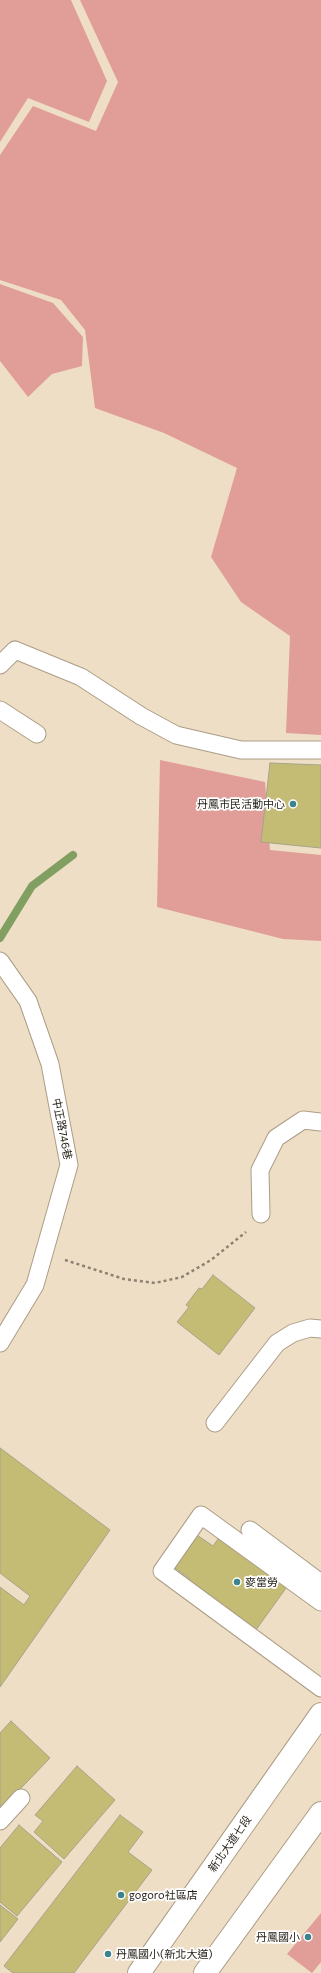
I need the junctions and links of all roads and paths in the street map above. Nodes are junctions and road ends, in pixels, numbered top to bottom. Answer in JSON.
{"nodes":[{"id":1,"x":0,"y":665,"type":"edge"},
{"id":2,"x":0,"y":710,"type":"edge"},
{"id":3,"x":37,"y":734,"type":"dead end"},
{"id":4,"x":321,"y":750,"type":"edge"},
{"id":5,"x":0,"y":961,"type":"edge"},
{"id":6,"x":321,"y":1122,"type":"edge"},
{"id":7,"x":261,"y":1214,"type":"joint"},
{"id":8,"x":44,"y":1253,"type":"junction"},
{"id":9,"x":321,"y":1329,"type":"edge"},
{"id":10,"x":0,"y":1343,"type":"edge"},
{"id":11,"x":215,"y":1423,"type":"dead end"},
{"id":12,"x":250,"y":1530,"type":"dead end"},
{"id":13,"x":321,"y":1583,"type":"edge"},
{"id":14,"x":321,"y":1602,"type":"edge"},
{"id":15,"x":321,"y":1688,"type":"edge"},
{"id":16,"x":321,"y":1714,"type":"edge"},
{"id":17,"x":21,"y":1798,"type":"dead end"},
{"id":18,"x":321,"y":1813,"type":"edge"},
{"id":19,"x":0,"y":1821,"type":"edge"},
{"id":20,"x":139,"y":1973,"type":"edge"},
{"id":21,"x":205,"y":1973,"type":"edge"}],
"edges":[{"from":1,"to":4,"type":"lane"},
{"from":2,"to":3,"type":"lane"},
{"from":5,"to":8,"type":"lane","name":"中正路746巷"},
{"from":6,"to":7,"type":"lane"},
{"from":7,"to":8,"type":"path"},
{"from":8,"to":10,"type":"lane","name":"中正路746巷"},
{"from":9,"to":11,"type":"lane"},
{"from":12,"to":13,"type":"lane"},
{"from":14,"to":15,"type":"lane"},
{"from":16,"to":20,"type":"main road","name":"新北大道七段"},
{"from":17,"to":19,"type":"lane"},
{"from":18,"to":21,"type":"main road"}]}
